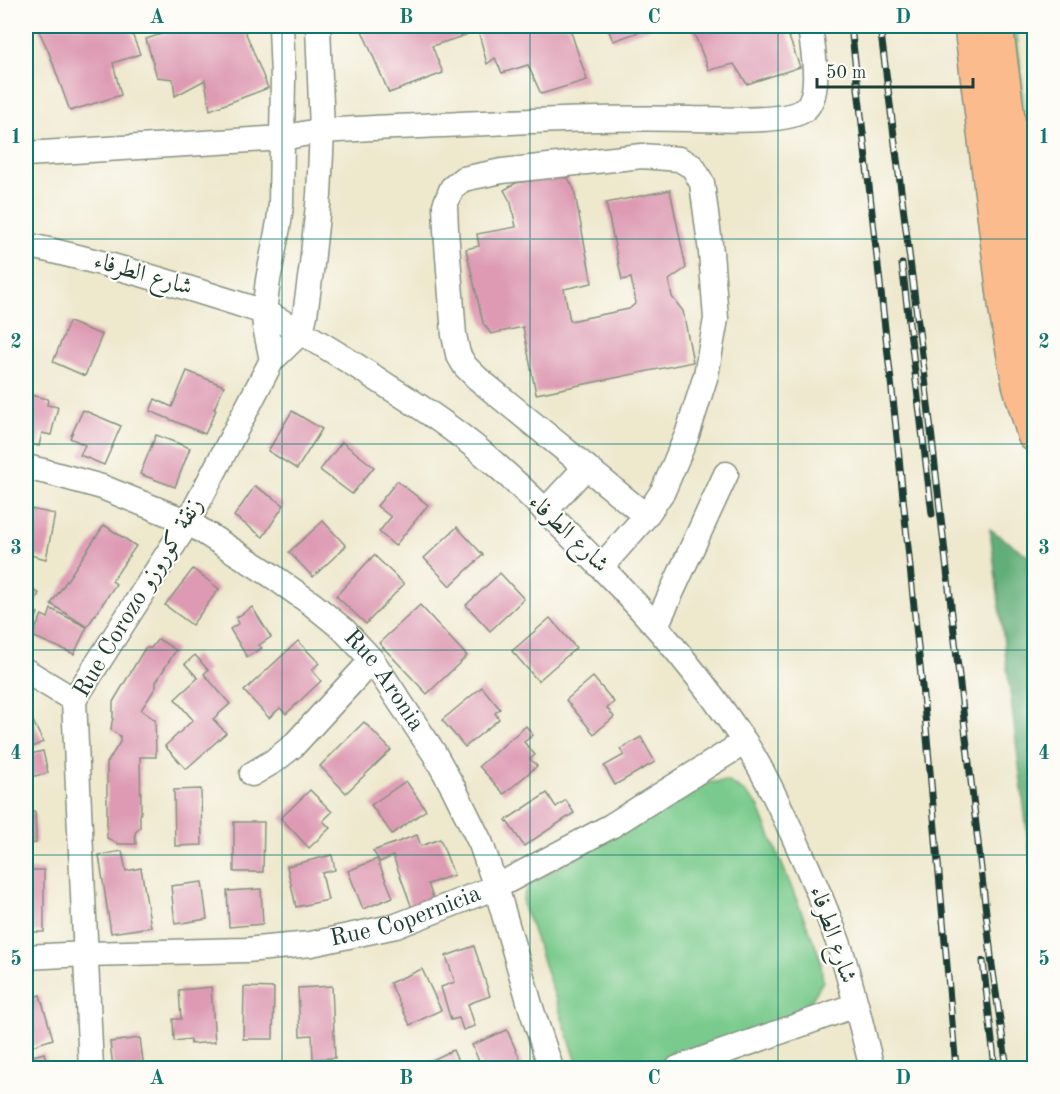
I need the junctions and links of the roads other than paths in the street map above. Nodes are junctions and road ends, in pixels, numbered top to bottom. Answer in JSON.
{"nodes":[{"id":1,"x":281,"y":26,"type":"edge"},
{"id":2,"x":318,"y":26,"type":"edge"},
{"id":3,"x":810,"y":26,"type":"edge"},
{"id":4,"x":971,"y":26,"type":"edge"},
{"id":5,"x":996,"y":26,"type":"edge"},
{"id":6,"x":322,"y":131,"type":"junction"},
{"id":7,"x":283,"y":138,"type":"junction"},
{"id":8,"x":26,"y":154,"type":"edge"},
{"id":9,"x":26,"y":245,"type":"edge"},
{"id":10,"x":264,"y":312,"type":"junction"},
{"id":11,"x":1035,"y":318,"type":"edge"},
{"id":12,"x":301,"y":332,"type":"junction"},
{"id":13,"x":272,"y":360,"type":"junction"},
{"id":14,"x":1035,"y":435,"type":"edge"},
{"id":15,"x":26,"y":467,"type":"edge"},
{"id":16,"x":586,"y":467,"type":"junction"},
{"id":17,"x":726,"y":474,"type":"dead end"},
{"id":18,"x":545,"y":511,"type":"junction"},
{"id":19,"x":646,"y":516,"type":"junction"},
{"id":20,"x":188,"y":522,"type":"junction"},
{"id":21,"x":601,"y":567,"type":"junction"},
{"id":22,"x":656,"y":626,"type":"junction"},
{"id":23,"x":372,"y":660,"type":"junction"},
{"id":24,"x":26,"y":670,"type":"edge"},
{"id":25,"x":74,"y":700,"type":"junction"},
{"id":26,"x":745,"y":742,"type":"junction"},
{"id":27,"x":252,"y":774,"type":"dead end"},
{"id":28,"x":496,"y":887,"type":"junction"},
{"id":29,"x":86,"y":954,"type":"junction"},
{"id":30,"x":26,"y":957,"type":"edge"},
{"id":31,"x":856,"y":1005,"type":"junction"},
{"id":32,"x":91,"y":1068,"type":"edge"},
{"id":33,"x":551,"y":1068,"type":"edge"},
{"id":34,"x":678,"y":1068,"type":"edge"},
{"id":35,"x":872,"y":1068,"type":"edge"}],
"edges":[{"from":1,"to":7,"type":"street"},
{"from":2,"to":6,"type":"street"},
{"from":3,"to":6,"type":"street"},
{"from":4,"to":14,"type":"highway"},
{"from":5,"to":11,"type":"highway"},
{"from":6,"to":7,"type":"street"},
{"from":6,"to":12,"type":"street"},
{"from":7,"to":8,"type":"street"},
{"from":7,"to":10,"type":"street"},
{"from":9,"to":10,"type":"street","name":"شارع الطرفاء"},
{"from":10,"to":12,"type":"street","name":"شارع الطرفاء"},
{"from":10,"to":13,"type":"street"},
{"from":12,"to":13,"type":"street","name":"Rue Corozo زنقة كوروزو"},
{"from":12,"to":18,"type":"street","name":"شارع الطرفاء"},
{"from":13,"to":20,"type":"street","name":"Rue Corozo زنقة كوروزو"},
{"from":15,"to":20,"type":"street","name":"Rue Aronia"},
{"from":16,"to":18,"type":"street"},
{"from":16,"to":19,"type":"street"},
{"from":16,"to":19,"type":"street"},
{"from":17,"to":22,"type":"street"},
{"from":18,"to":21,"type":"street","name":"شارع الطرفاء"},
{"from":19,"to":21,"type":"street"},
{"from":20,"to":23,"type":"street","name":"Rue Aronia"},
{"from":20,"to":25,"type":"street","name":"Rue Corozo زنقة كوروزو"},
{"from":21,"to":22,"type":"street","name":"شارع الطرفاء"},
{"from":22,"to":26,"type":"street","name":"شارع الطرفاء"},
{"from":23,"to":27,"type":"street"},
{"from":23,"to":28,"type":"street","name":"Rue Aronia"},
{"from":24,"to":25,"type":"street"},
{"from":25,"to":29,"type":"street","name":"Rue Corozo زنقة كوروزو"},
{"from":26,"to":28,"type":"street","name":"Rue Copernicia"},
{"from":26,"to":31,"type":"street","name":"شارع الطرفاء"},
{"from":28,"to":29,"type":"street","name":"Rue Copernicia"},
{"from":28,"to":33,"type":"street","name":"Rue Aronia"},
{"from":29,"to":30,"type":"street","name":"Rue Copernicia"},
{"from":29,"to":32,"type":"street","name":"Rue Corozo زنقة كوروزو"},
{"from":31,"to":34,"type":"street"},
{"from":31,"to":35,"type":"street","name":"شارع الطرفاء"}]}
